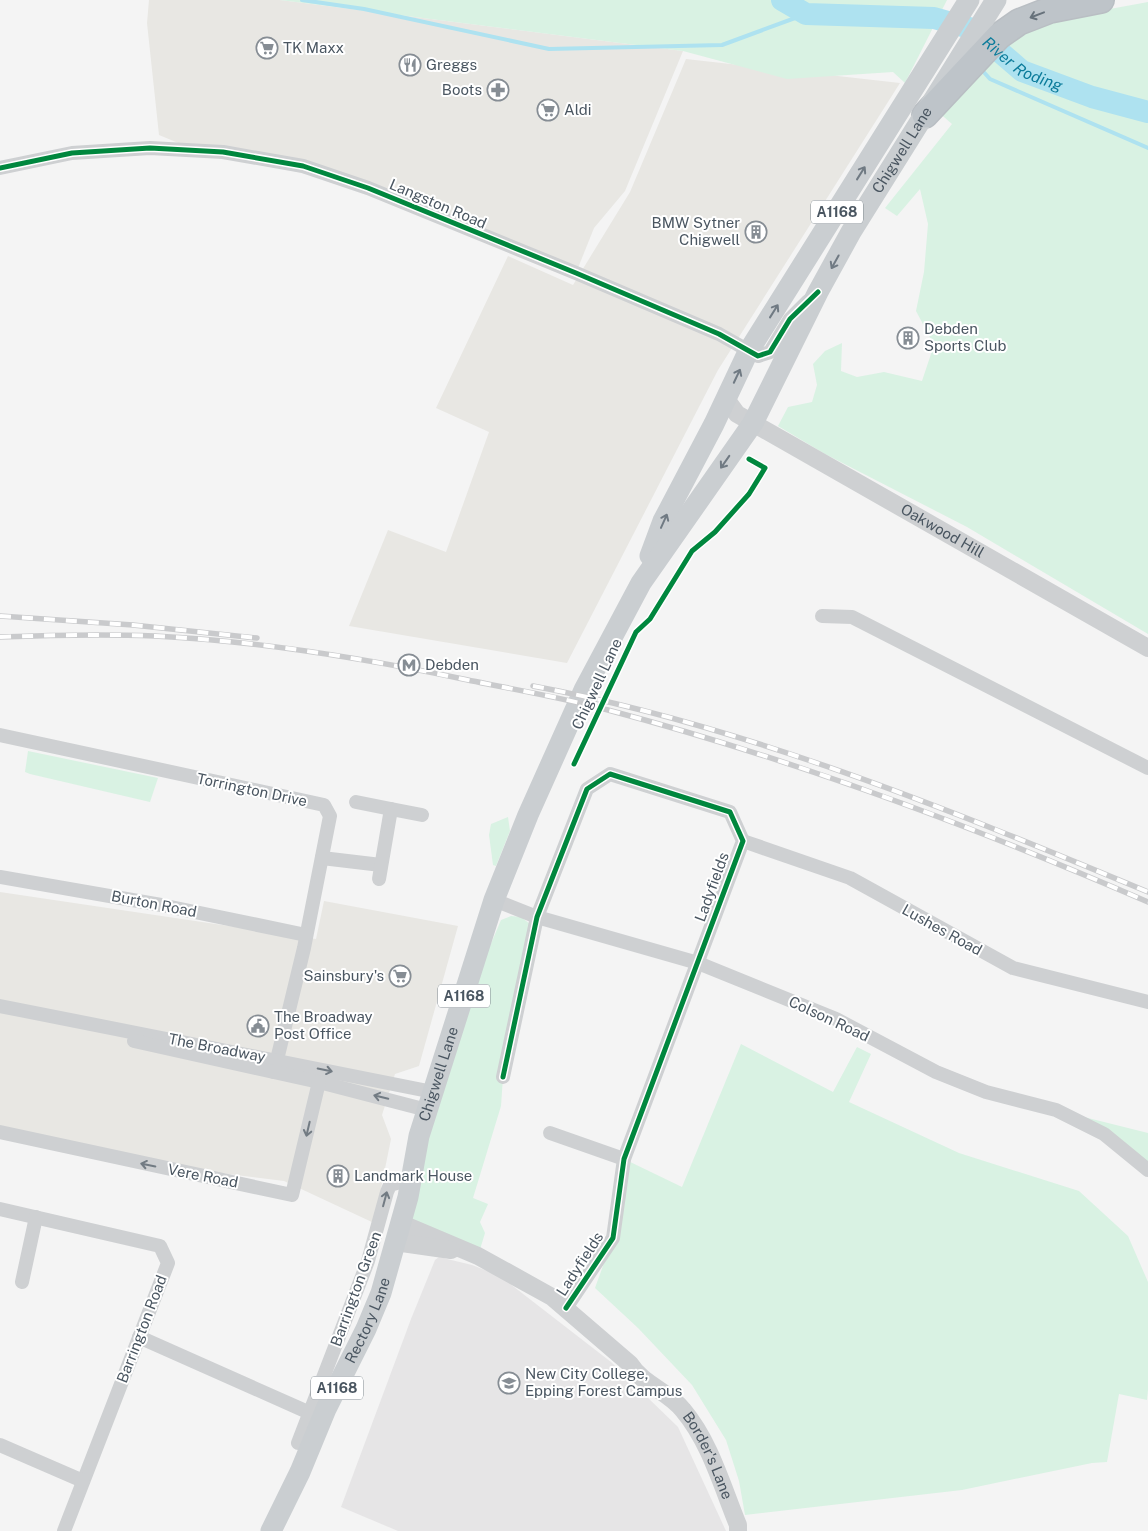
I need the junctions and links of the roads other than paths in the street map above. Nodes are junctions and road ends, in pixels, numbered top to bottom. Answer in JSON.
{"nodes":[{"id":1,"x":996,"y":0,"type":"edge"},
{"id":2,"x":1101,"y":0,"type":"edge"},
{"id":3,"x":968,"y":2,"type":"edge"},
{"id":4,"x":992,"y":27,"type":"junction"},
{"id":5,"x":925,"y":115,"type":"joint"},
{"id":6,"x":0,"y":168,"type":"edge"},
{"id":7,"x":818,"y":292,"type":"junction"},
{"id":8,"x":748,"y":352,"type":"junction"},
{"id":9,"x":771,"y":386,"type":"junction"},
{"id":10,"x":739,"y":412,"type":"junction"},
{"id":11,"x":641,"y":583,"type":"junction"},
{"id":12,"x":822,"y":616,"type":"dead end"},
{"id":13,"x":1148,"y":648,"type":"edge"},
{"id":14,"x":0,"y":735,"type":"edge"},
{"id":15,"x":1148,"y":768,"type":"edge"},
{"id":16,"x":356,"y":802,"type":"dead end"},
{"id":17,"x":391,"y":809,"type":"junction"},
{"id":18,"x":422,"y":815,"type":"dead end"},
{"id":19,"x":743,"y":841,"type":"junction"},
{"id":20,"x":322,"y":858,"type":"junction"},
{"id":21,"x":0,"y":877,"type":"edge"},
{"id":22,"x":494,"y":900,"type":"junction"},
{"id":23,"x":537,"y":917,"type":"junction"},
{"id":24,"x":306,"y":934,"type":"junction"},
{"id":25,"x":698,"y":963,"type":"junction"},
{"id":26,"x":1148,"y":1002,"type":"edge"},
{"id":27,"x":0,"y":1006,"type":"edge"},
{"id":28,"x":0,"y":1015,"type":"edge"},
{"id":29,"x":275,"y":1066,"type":"junction"},
{"id":30,"x":503,"y":1077,"type":"dead end"},
{"id":31,"x":319,"y":1082,"type":"junction"},
{"id":32,"x":430,"y":1101,"type":"junction"},
{"id":33,"x":0,"y":1132,"type":"edge"},
{"id":34,"x":550,"y":1133,"type":"dead end"},
{"id":35,"x":624,"y":1159,"type":"junction"},
{"id":36,"x":1148,"y":1170,"type":"edge"},
{"id":37,"x":0,"y":1209,"type":"edge"},
{"id":38,"x":36,"y":1217,"type":"junction"},
{"id":39,"x":391,"y":1233,"type":"junction"},
{"id":40,"x":22,"y":1282,"type":"dead end"},
{"id":41,"x":566,"y":1308,"type":"junction"},
{"id":42,"x":139,"y":1336,"type":"junction"},
{"id":43,"x":310,"y":1414,"type":"junction"},
{"id":44,"x":298,"y":1443,"type":"dead end"},
{"id":45,"x":0,"y":1445,"type":"edge"},
{"id":46,"x":83,"y":1481,"type":"junction"},
{"id":47,"x":64,"y":1531,"type":"edge"},
{"id":48,"x":272,"y":1531,"type":"edge"},
{"id":49,"x":738,"y":1531,"type":"edge"}],
"edges":[{"from":1,"to":4,"type":"main road"},
{"from":2,"to":4,"type":"highway","one_way":true},
{"from":8,"to":3,"type":"main road","name":"Chigwell Lane","number":"A1168","one_way":true},
{"from":4,"to":5,"type":"highway"},
{"from":5,"to":7,"type":"main road","name":"Chigwell Lane","number":"A1168","one_way":true},
{"from":6,"to":8,"type":"street","name":"Langston Road"},
{"from":7,"to":8,"type":"street"},
{"from":7,"to":9,"type":"main road","name":"Chigwell Lane","number":"A1168"},
{"from":8,"to":9,"type":"street","name":"Langston Road"},
{"from":10,"to":8,"type":"main road","name":"Chigwell Lane","number":"A1168","one_way":true},
{"from":9,"to":10,"type":"main road","name":"Chigwell Lane","number":"A1168"},
{"from":10,"to":11,"type":"main road","name":"Chigwell Lane","number":"A1168","one_way":true},
{"from":11,"to":10,"type":"main road","name":"Chigwell Lane","number":"A1168","one_way":true},
{"from":10,"to":13,"type":"street","name":"Oakwood Hill"},
{"from":11,"to":22,"type":"main road","name":"Chigwell Lane","number":"A1168"},
{"from":12,"to":15,"type":"street"},
{"from":14,"to":20,"type":"street","name":"Torrington Drive"},
{"from":16,"to":17,"type":"street"},
{"from":17,"to":18,"type":"street"},
{"from":17,"to":20,"type":"street"},
{"from":19,"to":23,"type":"street","name":"Ladyfields"},
{"from":19,"to":25,"type":"street","name":"Ladyfields"},
{"from":19,"to":26,"type":"street","name":"Lushes Road"},
{"from":20,"to":24,"type":"street","name":"Torrington Drive"},
{"from":21,"to":24,"type":"street","name":"Burton Road"},
{"from":22,"to":23,"type":"street","name":"Colson Road"},
{"from":22,"to":32,"type":"main road","name":"Chigwell Lane","number":"A1168"},
{"from":23,"to":25,"type":"street","name":"Colson Road"},
{"from":23,"to":30,"type":"street","name":"Ladyfields"},
{"from":24,"to":29,"type":"street","name":"Torrington Drive"},
{"from":25,"to":35,"type":"street","name":"Ladyfields"},
{"from":25,"to":36,"type":"street","name":"Colson Road"},
{"from":27,"to":29,"type":"street","name":"The Broadway"},
{"from":28,"to":29,"type":"street","name":"The Broadway"},
{"from":29,"to":31,"type":"street","name":"The Broadway"},
{"from":29,"to":32,"type":"street","name":"The Broadway","one_way":true},
{"from":32,"to":31,"type":"street","name":"The Broadway","one_way":true},
{"from":31,"to":33,"type":"street","name":"Vere Road","one_way":true},
{"from":32,"to":39,"type":"main road","name":"Chigwell Lane","number":"A1168"},
{"from":34,"to":35,"type":"street"},
{"from":35,"to":41,"type":"street","name":"Ladyfields"},
{"from":37,"to":38,"type":"street","name":"Barrington Road"},
{"from":38,"to":40,"type":"street"},
{"from":38,"to":42,"type":"street","name":"Barrington Road"},
{"from":39,"to":41,"type":"street","name":"Border's Lane"},
{"from":39,"to":43,"type":"street","name":"Barrington Green"},
{"from":39,"to":48,"type":"main road","name":"Rectory Lane","number":"A1168"},
{"from":41,"to":49,"type":"street","name":"Border's Lane"},
{"from":42,"to":43,"type":"street"},
{"from":42,"to":46,"type":"street","name":"Barrington Road"},
{"from":43,"to":44,"type":"street","name":"Barrington Green"},
{"from":45,"to":46,"type":"street"},
{"from":46,"to":47,"type":"street","name":"Barrington Road"}]}
